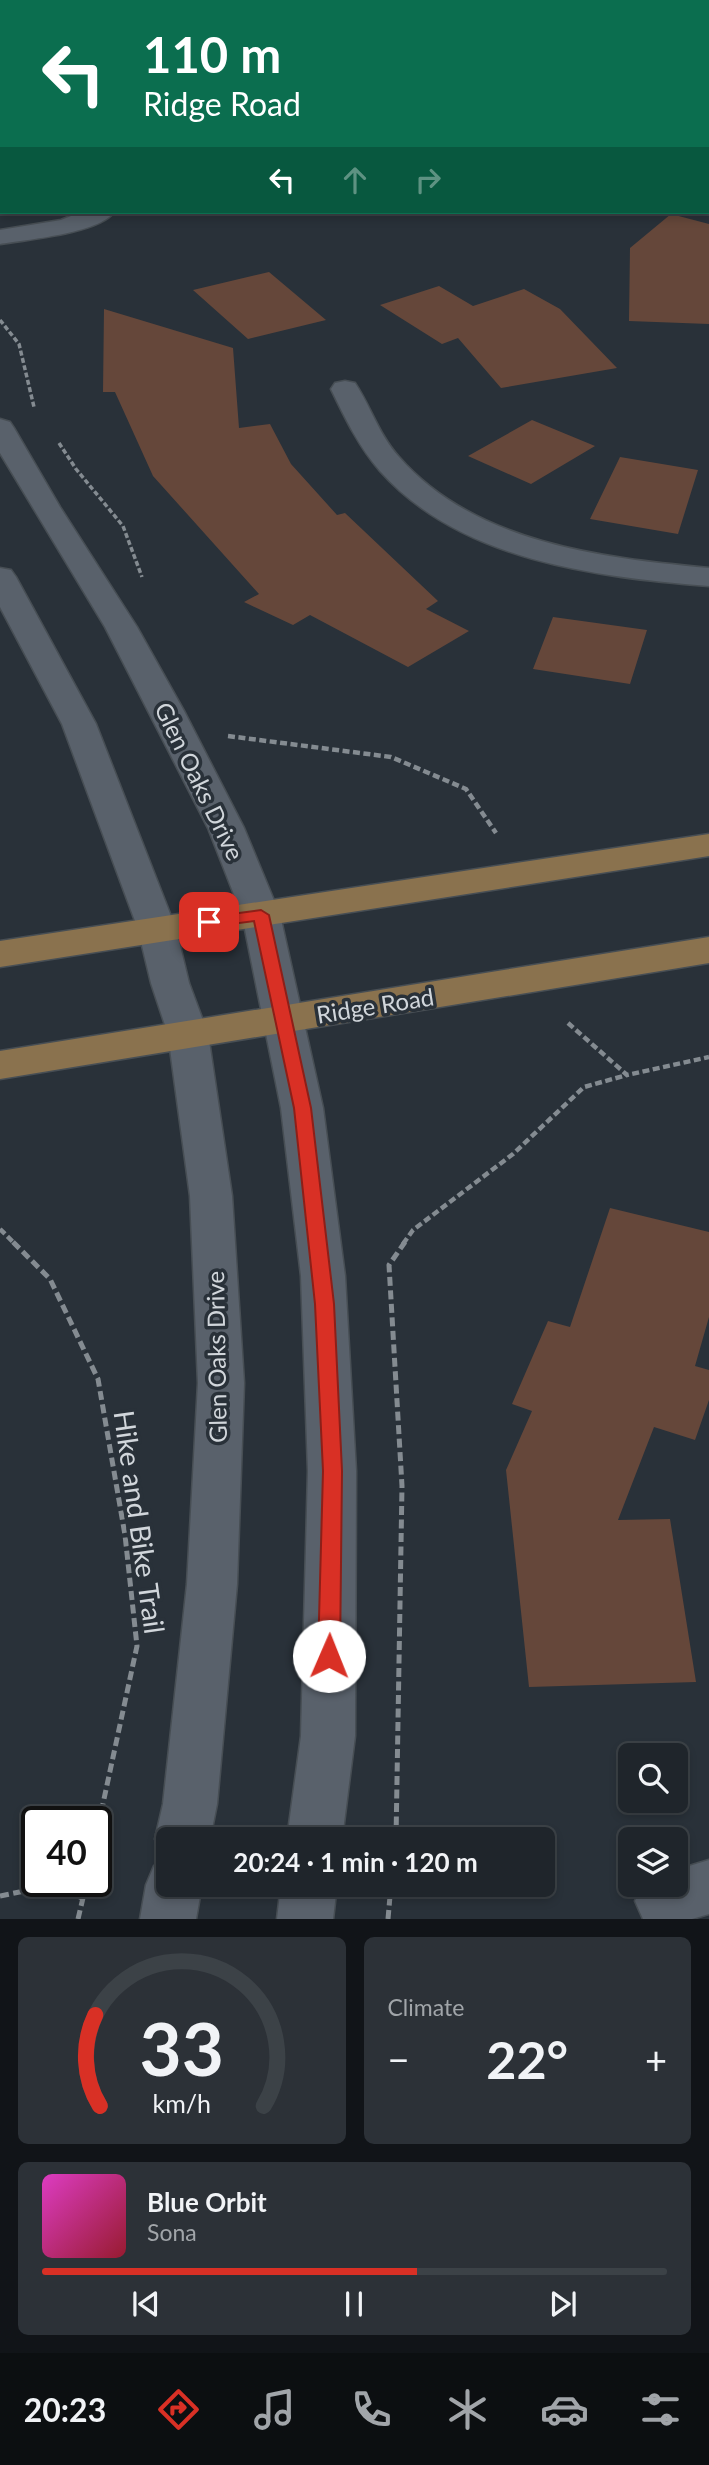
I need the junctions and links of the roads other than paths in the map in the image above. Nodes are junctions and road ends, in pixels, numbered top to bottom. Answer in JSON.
{"nodes":[{"id":1,"x":97,"y":214,"type":"edge"},
{"id":2,"x":0,"y":237,"type":"edge"},
{"id":3,"x":345,"y":389,"type":"dead end"},
{"id":4,"x":0,"y":428,"type":"edge"},
{"id":5,"x":0,"y":577,"type":"edge"},
{"id":6,"x":709,"y":577,"type":"edge"},
{"id":7,"x":709,"y":845,"type":"edge"},
{"id":8,"x":261,"y":915,"type":"junction"},
{"id":9,"x":157,"y":929,"type":"junction"},
{"id":10,"x":709,"y":950,"type":"edge"},
{"id":11,"x":0,"y":954,"type":"edge"},
{"id":12,"x":284,"y":1021,"type":"junction"},
{"id":13,"x":188,"y":1034,"type":"junction"},
{"id":14,"x":0,"y":1065,"type":"edge"},
{"id":15,"x":185,"y":1827,"type":"edge"},
{"id":16,"x":316,"y":1827,"type":"edge"},
{"id":17,"x":172,"y":1897,"type":"edge"},
{"id":18,"x":308,"y":1897,"type":"edge"},
{"id":19,"x":168,"y":1919,"type":"edge"},
{"id":20,"x":305,"y":1919,"type":"edge"}],
"edges":[{"from":1,"to":2,"type":"street"},
{"from":3,"to":6,"type":"street"},
{"from":4,"to":8,"type":"street","name":"Glen Oaks Drive"},
{"from":5,"to":9,"type":"street","name":"Glen Oaks Drive"},
{"from":7,"to":8,"type":"main road"},
{"from":8,"to":9,"type":"main road"},
{"from":8,"to":12,"type":"street","name":"Glen Oaks Drive"},
{"from":9,"to":11,"type":"main road"},
{"from":9,"to":13,"type":"street","name":"Glen Oaks Drive"},
{"from":10,"to":12,"type":"main road","name":"Ridge Road"},
{"from":12,"to":13,"type":"main road","name":"Ridge Road"},
{"from":12,"to":16,"type":"street","name":"Glen Oaks Drive"},
{"from":13,"to":14,"type":"main road","name":"Ridge Road"},
{"from":13,"to":15,"type":"street","name":"Glen Oaks Drive"},
{"from":17,"to":19,"type":"street"},
{"from":18,"to":20,"type":"street"}]}
